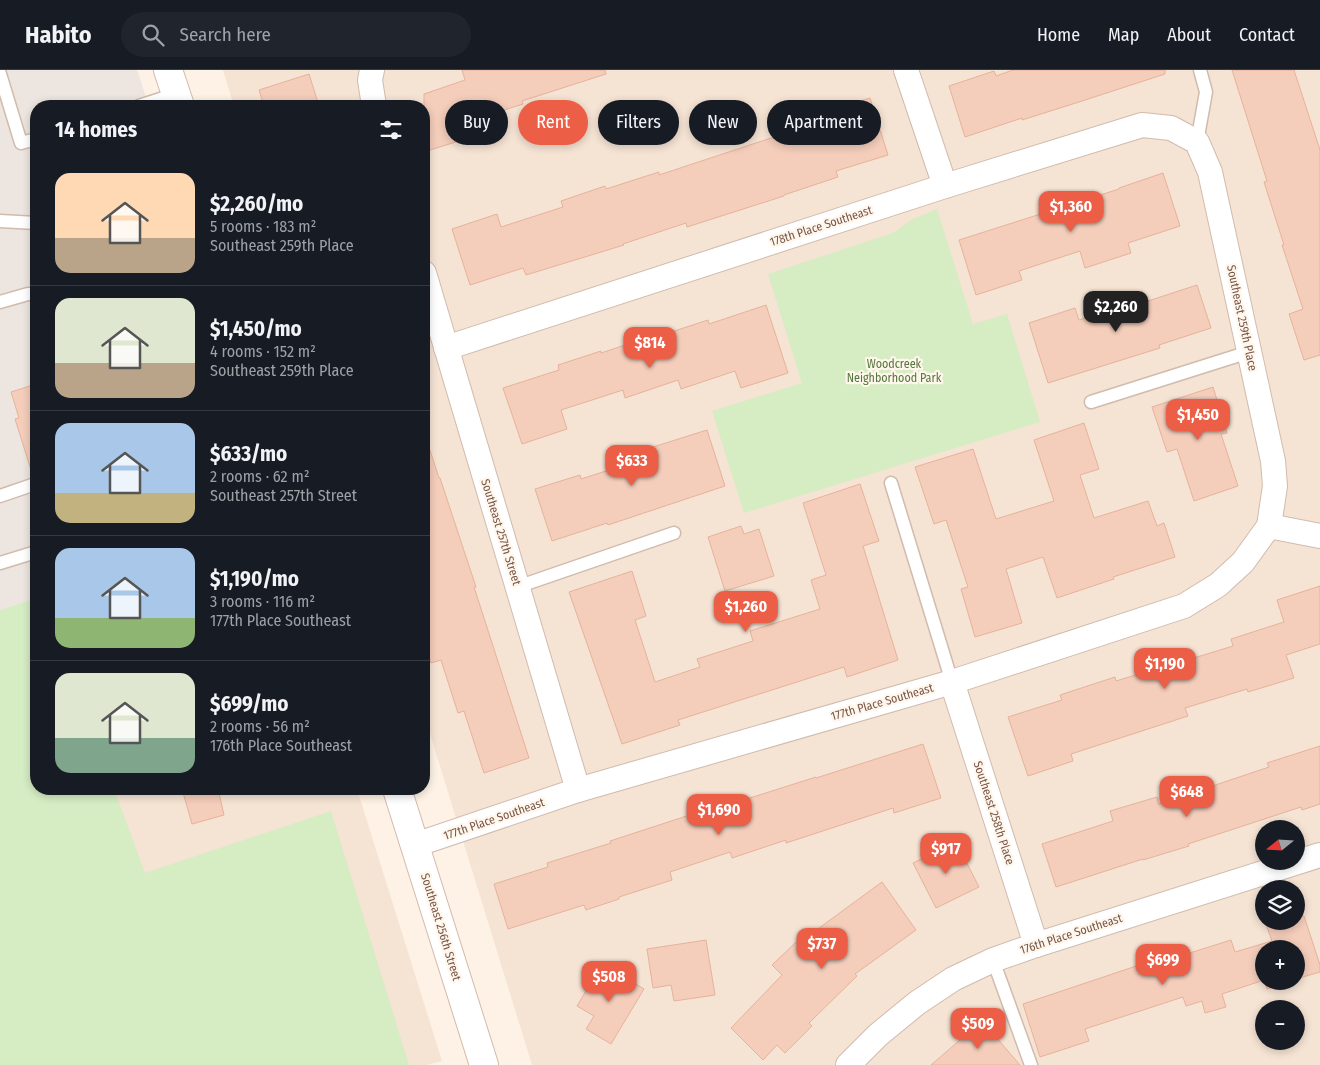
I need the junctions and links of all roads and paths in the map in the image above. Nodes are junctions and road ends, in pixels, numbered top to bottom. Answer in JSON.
{"nodes":[{"id":1,"x":372,"y":70,"type":"edge"},
{"id":2,"x":906,"y":70,"type":"edge"},
{"id":3,"x":1200,"y":70,"type":"edge"},
{"id":4,"x":0,"y":74,"type":"edge"},
{"id":5,"x":175,"y":90,"type":"edge"},
{"id":6,"x":152,"y":100,"type":"edge"},
{"id":7,"x":373,"y":100,"type":"edge"},
{"id":8,"x":30,"y":141,"type":"edge"},
{"id":9,"x":1197,"y":142,"type":"junction"},
{"id":10,"x":945,"y":186,"type":"junction"},
{"id":11,"x":0,"y":221,"type":"edge"},
{"id":12,"x":30,"y":223,"type":"edge"},
{"id":13,"x":430,"y":293,"type":"edge"},
{"id":14,"x":30,"y":294,"type":"edge"},
{"id":15,"x":0,"y":302,"type":"edge"},
{"id":16,"x":446,"y":348,"type":"junction"},
{"id":17,"x":1250,"y":352,"type":"junction"},
{"id":18,"x":1091,"y":402,"type":"dead end"},
{"id":19,"x":891,"y":482,"type":"dead end"},
{"id":20,"x":30,"y":486,"type":"edge"},
{"id":21,"x":0,"y":496,"type":"edge"},
{"id":22,"x":1269,"y":526,"type":"junction"},
{"id":23,"x":674,"y":533,"type":"dead end"},
{"id":24,"x":1320,"y":536,"type":"edge"},
{"id":25,"x":30,"y":554,"type":"edge"},
{"id":26,"x":0,"y":563,"type":"edge"},
{"id":27,"x":517,"y":587,"type":"junction"},
{"id":28,"x":952,"y":682,"type":"junction"},
{"id":29,"x":578,"y":790,"type":"junction"},
{"id":30,"x":399,"y":795,"type":"edge"},
{"id":31,"x":415,"y":845,"type":"junction"},
{"id":32,"x":1320,"y":855,"type":"edge"},
{"id":33,"x":1036,"y":945,"type":"junction"},
{"id":34,"x":993,"y":960,"type":"junction"},
{"id":35,"x":484,"y":1065,"type":"edge"},
{"id":36,"x":848,"y":1065,"type":"edge"},
{"id":37,"x":1031,"y":1065,"type":"edge"}],
"edges":[{"from":1,"to":7,"type":"street"},
{"from":2,"to":10,"type":"street"},
{"from":3,"to":9,"type":"lane"},
{"from":4,"to":8,"type":"lane"},
{"from":5,"to":6,"type":"lane"},
{"from":9,"to":10,"type":"street","name":"178th Place Southeast"},
{"from":9,"to":17,"type":"street","name":"Southeast 259th Place"},
{"from":10,"to":16,"type":"street","name":"178th Place Southeast"},
{"from":11,"to":12,"type":"lane"},
{"from":13,"to":16,"type":"street","name":"Southeast 257th Street"},
{"from":14,"to":15,"type":"lane"},
{"from":16,"to":27,"type":"street","name":"Southeast 257th Street"},
{"from":17,"to":18,"type":"lane"},
{"from":17,"to":22,"type":"street","name":"Southeast 259th Place"},
{"from":19,"to":28,"type":"lane"},
{"from":20,"to":21,"type":"lane"},
{"from":22,"to":24,"type":"street"},
{"from":22,"to":28,"type":"street","name":"177th Place Southeast"},
{"from":23,"to":27,"type":"lane"},
{"from":25,"to":26,"type":"lane"},
{"from":27,"to":29,"type":"street","name":"Southeast 257th Street"},
{"from":28,"to":29,"type":"street","name":"177th Place Southeast"},
{"from":28,"to":33,"type":"street","name":"Southeast 258th Place"},
{"from":29,"to":31,"type":"street","name":"177th Place Southeast"},
{"from":30,"to":31,"type":"main road","name":"Southeast 256th Street"},
{"from":31,"to":35,"type":"main road","name":"Southeast 256th Street"},
{"from":32,"to":33,"type":"street","name":"176th Place Southeast"},
{"from":33,"to":34,"type":"street","name":"176th Place Southeast"},
{"from":34,"to":36,"type":"street","name":"176th Place Southeast"},
{"from":34,"to":37,"type":"lane"}]}
